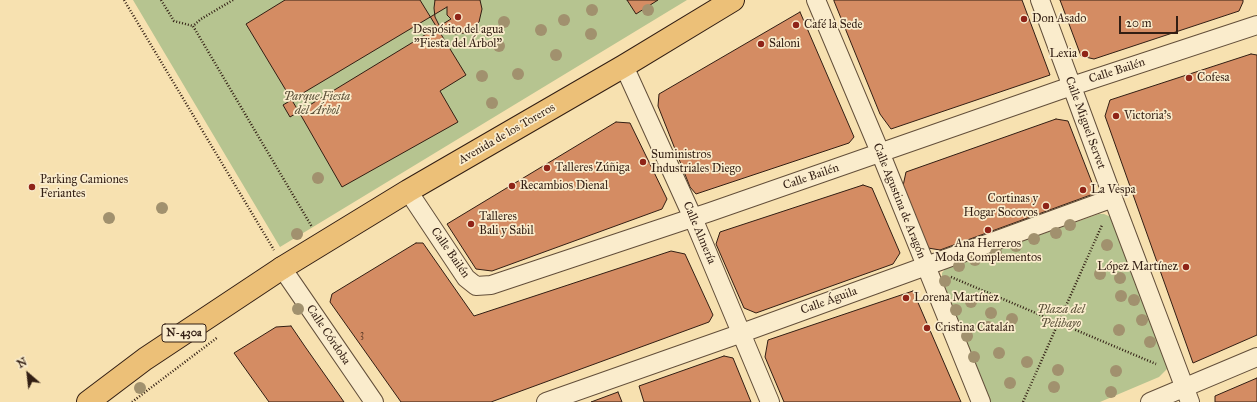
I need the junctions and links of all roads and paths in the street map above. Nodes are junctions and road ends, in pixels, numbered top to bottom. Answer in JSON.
{"nodes":[{"id":1,"x":124,"y":0,"type":"edge"},
{"id":2,"x":161,"y":0,"type":"edge"},
{"id":3,"x":233,"y":0,"type":"edge"},
{"id":4,"x":733,"y":0,"type":"edge"},
{"id":5,"x":816,"y":0,"type":"edge"},
{"id":6,"x":1040,"y":0,"type":"edge"},
{"id":7,"x":1257,"y":25,"type":"edge"},
{"id":8,"x":193,"y":26,"type":"junction"},
{"id":9,"x":624,"y":66,"type":"junction"},
{"id":10,"x":1071,"y":86,"type":"junction"},
{"id":11,"x":880,"y":152,"type":"junction"},
{"id":12,"x":408,"y":191,"type":"junction"},
{"id":13,"x":1113,"y":198,"type":"junction"},
{"id":14,"x":693,"y":218,"type":"junction"},
{"id":15,"x":1104,"y":222,"type":"dead end"},
{"id":16,"x":312,"y":228,"type":"dead end"},
{"id":17,"x":280,"y":261,"type":"junction"},
{"id":18,"x":925,"y":266,"type":"junction"},
{"id":19,"x":948,"y":276,"type":"dead end"},
{"id":20,"x":1059,"y":323,"type":"junction"},
{"id":21,"x":742,"y":333,"type":"junction"},
{"id":22,"x":221,"y":336,"type":"dead end"},
{"id":23,"x":1257,"y":357,"type":"edge"},
{"id":24,"x":1185,"y":387,"type":"edge"},
{"id":25,"x":88,"y":402,"type":"edge"},
{"id":26,"x":132,"y":402,"type":"edge"},
{"id":27,"x":374,"y":402,"type":"edge"},
{"id":28,"x":546,"y":402,"type":"edge"},
{"id":29,"x":770,"y":402,"type":"edge"},
{"id":30,"x":981,"y":402,"type":"edge"},
{"id":31,"x":1023,"y":402,"type":"edge"},
{"id":32,"x":1150,"y":402,"type":"edge"}],
"edges":[{"from":1,"to":17,"type":"path"},
{"from":2,"to":8,"type":"path"},
{"from":3,"to":8,"type":"path"},
{"from":4,"to":9,"type":"main road","name":"Avenida de los Toreros"},
{"from":5,"to":11,"type":"street","name":"Calle Agustina de Aragón"},
{"from":6,"to":10,"type":"street","name":"Calle Miguel Servet"},
{"from":7,"to":10,"type":"street","name":"Calle Bailén"},
{"from":8,"to":16,"type":"path"},
{"from":9,"to":12,"type":"main road","name":"Avenida de los Toreros"},
{"from":9,"to":14,"type":"street","name":"Calle Almería"},
{"from":10,"to":11,"type":"street","name":"Calle Bailén"},
{"from":10,"to":13,"type":"street","name":"Calle Miguel Servet"},
{"from":11,"to":14,"type":"street","name":"Calle Bailén"},
{"from":11,"to":18,"type":"street","name":"Calle Agustina de Aragón"},
{"from":12,"to":14,"type":"street","name":"Calle Bailén"},
{"from":12,"to":17,"type":"main road","name":"Avenida de los Toreros"},
{"from":13,"to":18,"type":"street","name":"Calle Águila"},
{"from":13,"to":24,"type":"street","name":"Calle Miguel Servet"},
{"from":14,"to":21,"type":"street","name":"Calle Almería"},
{"from":15,"to":20,"type":"path"},
{"from":17,"to":25,"type":"main road","number":"N-430a"},
{"from":17,"to":27,"type":"street","name":"Calle Córdoba"},
{"from":18,"to":21,"type":"street","name":"Calle Águila"},
{"from":18,"to":30,"type":"street","name":"Calle Agustina de Aragón"},
{"from":19,"to":20,"type":"path"},
{"from":20,"to":24,"type":"path"},
{"from":20,"to":31,"type":"path"},
{"from":21,"to":28,"type":"street","name":"Calle Águila"},
{"from":21,"to":29,"type":"street","name":"Calle Almería"},
{"from":22,"to":26,"type":"path"},
{"from":23,"to":24,"type":"street"},
{"from":24,"to":32,"type":"street"}]}
